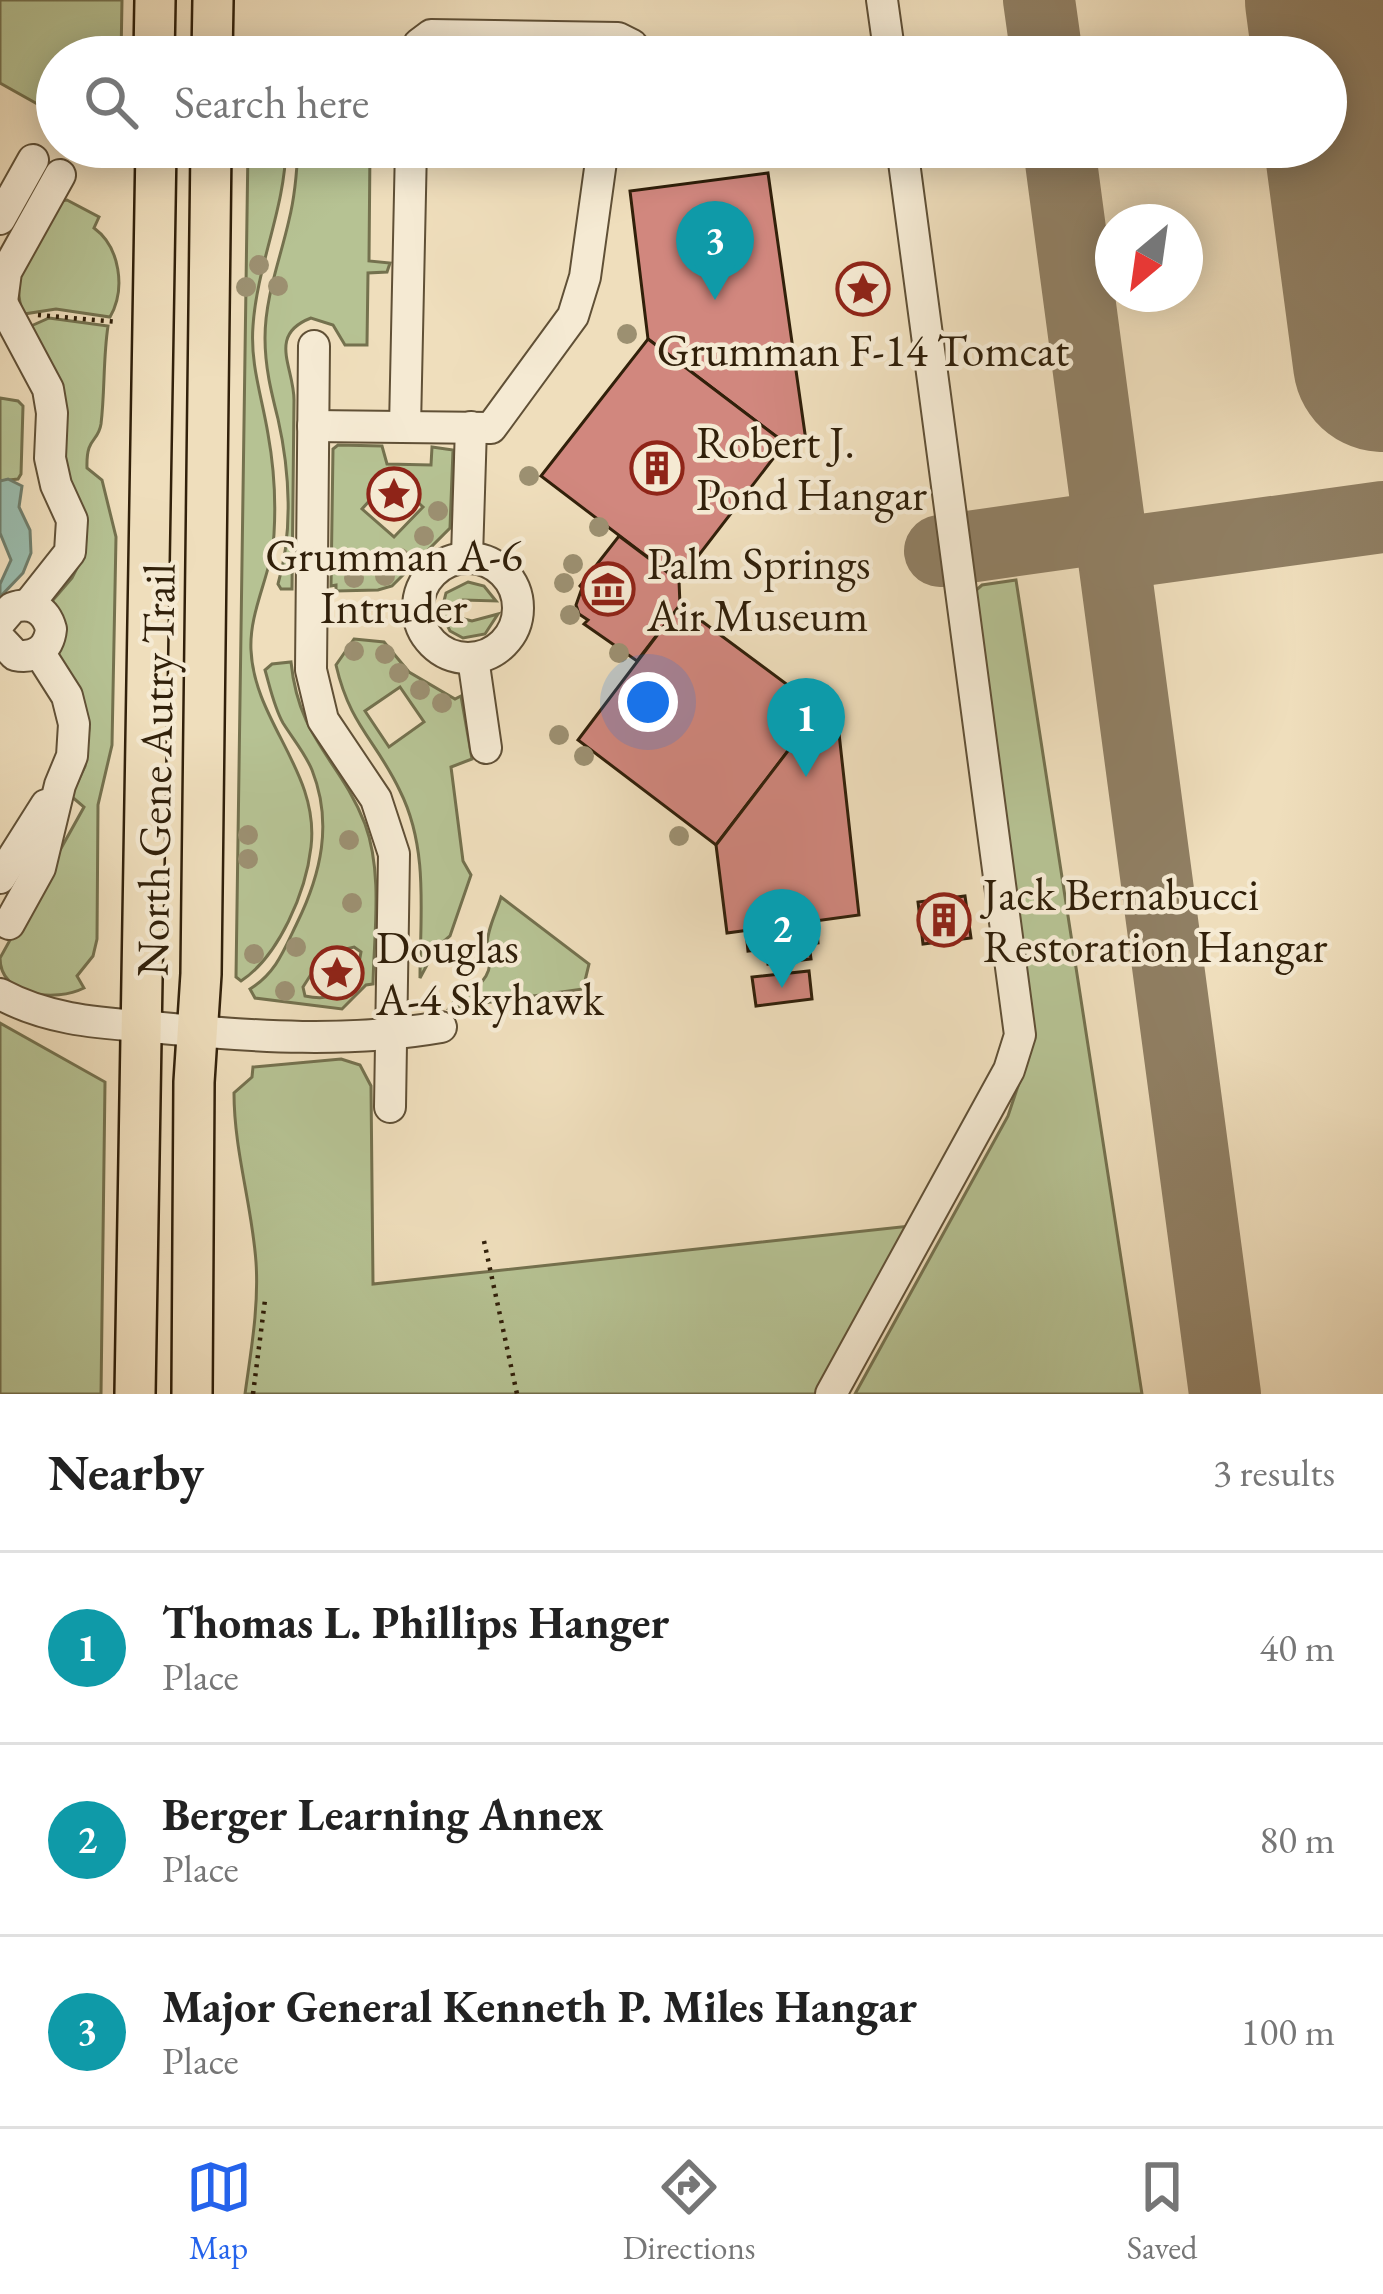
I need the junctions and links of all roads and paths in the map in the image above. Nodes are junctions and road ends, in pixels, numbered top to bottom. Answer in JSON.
{"nodes":[{"id":1,"x":154,"y":0,"type":"edge"},
{"id":2,"x":213,"y":0,"type":"edge"},
{"id":3,"x":882,"y":0,"type":"edge"},
{"id":4,"x":154,"y":36,"type":"edge"},
{"id":5,"x":212,"y":36,"type":"edge"},
{"id":6,"x":430,"y":36,"type":"edge"},
{"id":7,"x":493,"y":36,"type":"edge"},
{"id":8,"x":887,"y":36,"type":"edge"},
{"id":9,"x":45,"y":168,"type":"edge"},
{"id":10,"x":46,"y":168,"type":"edge"},
{"id":11,"x":156,"y":168,"type":"edge"},
{"id":12,"x":211,"y":168,"type":"edge"},
{"id":13,"x":411,"y":168,"type":"edge"},
{"id":14,"x":600,"y":168,"type":"edge"},
{"id":15,"x":905,"y":168,"type":"edge"},
{"id":16,"x":0,"y":219,"type":"edge"},
{"id":17,"x":10,"y":307,"type":"edge"},
{"id":18,"x":118,"y":322,"type":"dead end"},
{"id":19,"x":314,"y":346,"type":"dead end"},
{"id":20,"x":313,"y":426,"type":"junction"},
{"id":21,"x":405,"y":427,"type":"junction"},
{"id":22,"x":471,"y":427,"type":"junction"},
{"id":23,"x":467,"y":557,"type":"junction"},
{"id":24,"x":28,"y":605,"type":"junction"},
{"id":25,"x":0,"y":622,"type":"edge"},
{"id":26,"x":0,"y":639,"type":"edge"},
{"id":27,"x":39,"y":652,"type":"junction"},
{"id":28,"x":473,"y":658,"type":"junction"},
{"id":29,"x":486,"y":748,"type":"dead end"},
{"id":30,"x":60,"y":785,"type":"junction"},
{"id":31,"x":0,"y":878,"type":"edge"},
{"id":32,"x":8,"y":924,"type":"dead end"},
{"id":33,"x":0,"y":994,"type":"edge"},
{"id":34,"x":143,"y":1027,"type":"junction"},
{"id":35,"x":441,"y":1027,"type":"dead end"},
{"id":36,"x":197,"y":1032,"type":"junction"},
{"id":37,"x":392,"y":1035,"type":"junction"},
{"id":38,"x":390,"y":1107,"type":"dead end"},
{"id":39,"x":484,"y":1240,"type":"dead end"},
{"id":40,"x":265,"y":1300,"type":"dead end"},
{"id":41,"x":135,"y":1394,"type":"edge"},
{"id":42,"x":192,"y":1394,"type":"edge"},
{"id":43,"x":253,"y":1394,"type":"edge"},
{"id":44,"x":517,"y":1394,"type":"edge"},
{"id":45,"x":831,"y":1394,"type":"edge"}],
"edges":[{"from":1,"to":4,"type":"main road"},
{"from":2,"to":5,"type":"main road"},
{"from":3,"to":8,"type":"street"},
{"from":6,"to":7,"type":"street"},
{"from":9,"to":16,"type":"street"},
{"from":10,"to":17,"type":"street"},
{"from":11,"to":34,"type":"main road","name":"North Gene Autry Trail"},
{"from":12,"to":36,"type":"main road","name":"North Gene Autry Trail"},
{"from":13,"to":21,"type":"street"},
{"from":14,"to":22,"type":"street"},
{"from":15,"to":45,"type":"street"},
{"from":17,"to":18,"type":"path"},
{"from":17,"to":24,"type":"street"},
{"from":19,"to":20,"type":"street"},
{"from":20,"to":21,"type":"street"},
{"from":20,"to":37,"type":"street"},
{"from":21,"to":22,"type":"street"},
{"from":22,"to":23,"type":"street"},
{"from":23,"to":28,"type":"street"},
{"from":23,"to":28,"type":"street"},
{"from":24,"to":25,"type":"street"},
{"from":24,"to":27,"type":"street"},
{"from":26,"to":27,"type":"street"},
{"from":27,"to":30,"type":"street"},
{"from":28,"to":29,"type":"street"},
{"from":30,"to":31,"type":"street"},
{"from":30,"to":32,"type":"street"},
{"from":33,"to":34,"type":"street"},
{"from":34,"to":36,"type":"street"},
{"from":34,"to":41,"type":"main road","name":"North Gene Autry Trail"},
{"from":35,"to":37,"type":"street"},
{"from":36,"to":37,"type":"street"},
{"from":36,"to":42,"type":"main road","name":"North Gene Autry Trail"},
{"from":37,"to":38,"type":"street"},
{"from":39,"to":44,"type":"path"},
{"from":40,"to":43,"type":"path"}]}
